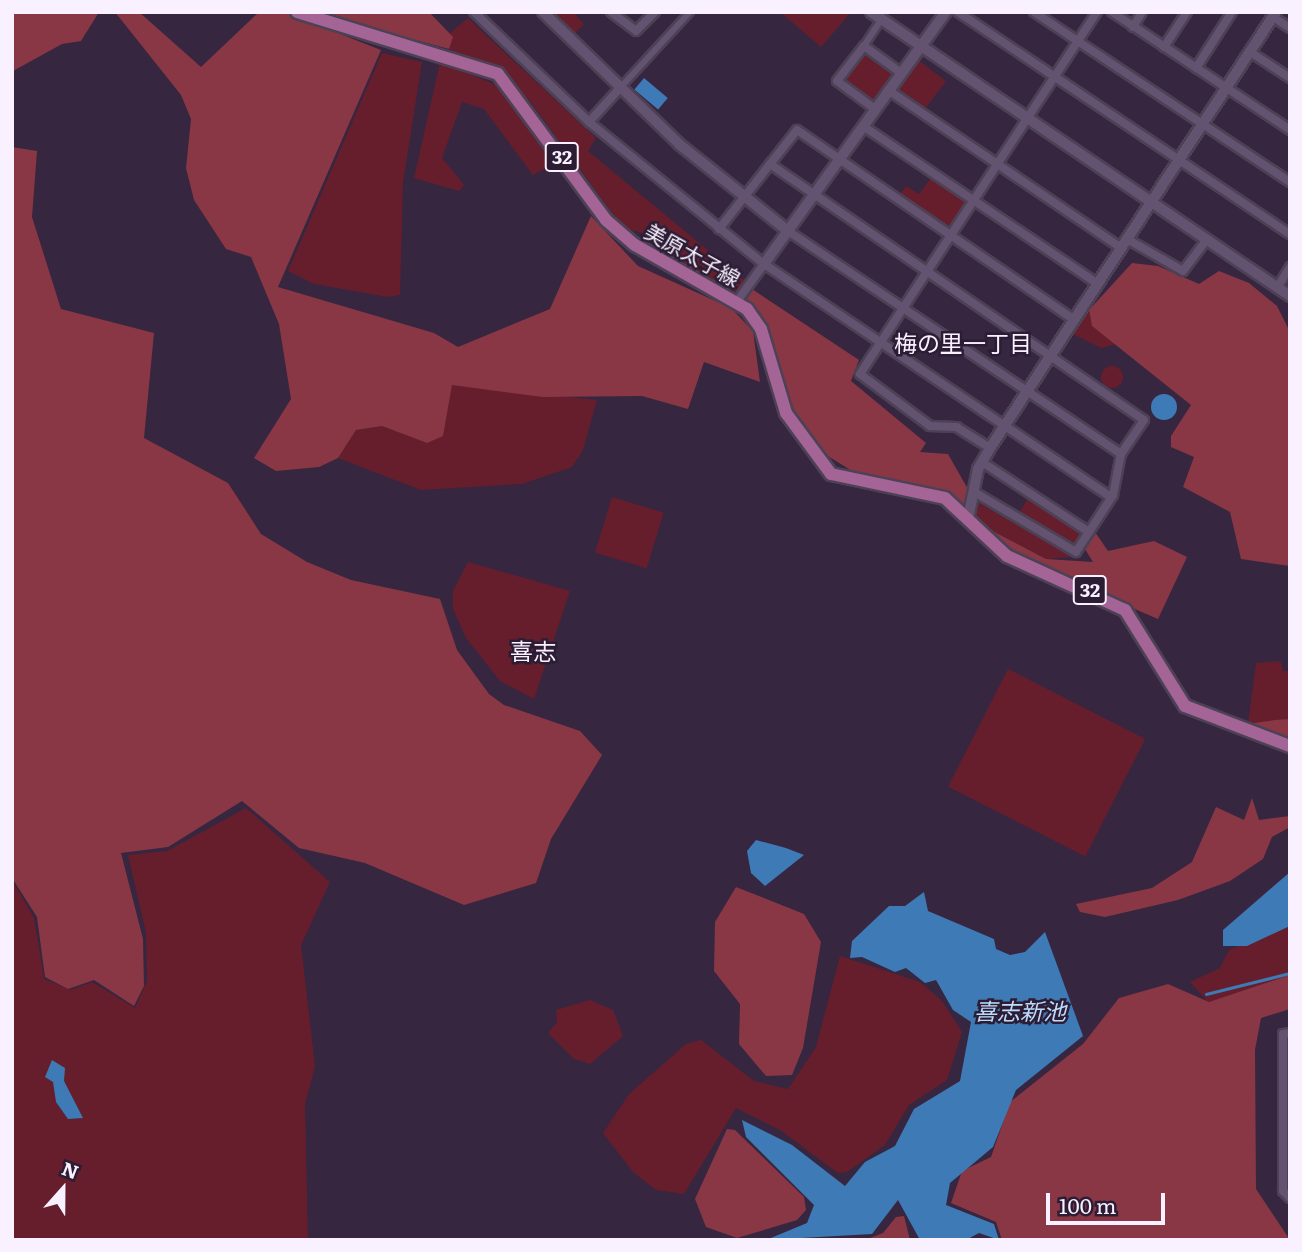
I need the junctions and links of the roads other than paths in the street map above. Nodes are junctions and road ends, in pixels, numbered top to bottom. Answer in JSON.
{"nodes":[{"id":1,"x":297,"y":12,"type":"edge"},
{"id":2,"x":474,"y":12,"type":"edge"},
{"id":3,"x":543,"y":12,"type":"edge"},
{"id":4,"x":611,"y":12,"type":"edge"},
{"id":5,"x":655,"y":12,"type":"edge"},
{"id":6,"x":677,"y":12,"type":"edge"},
{"id":7,"x":690,"y":12,"type":"edge"},
{"id":8,"x":871,"y":12,"type":"edge"},
{"id":9,"x":946,"y":12,"type":"edge"},
{"id":10,"x":958,"y":12,"type":"edge"},
{"id":11,"x":1034,"y":12,"type":"edge"},
{"id":12,"x":1097,"y":12,"type":"edge"},
{"id":13,"x":1112,"y":12,"type":"edge"},
{"id":14,"x":1142,"y":12,"type":"edge"},
{"id":15,"x":1187,"y":12,"type":"edge"},
{"id":16,"x":1232,"y":12,"type":"edge"},
{"id":17,"x":1275,"y":14,"type":"edge"},
{"id":18,"x":684,"y":19,"type":"junction"},
{"id":19,"x":881,"y":20,"type":"junction"},
{"id":20,"x":1133,"y":27,"type":"junction"},
{"id":21,"x":1290,"y":28,"type":"edge"},
{"id":22,"x":1078,"y":41,"type":"junction"},
{"id":23,"x":864,"y":46,"type":"junction"},
{"id":24,"x":1164,"y":47,"type":"junction"},
{"id":25,"x":919,"y":48,"type":"junction"},
{"id":26,"x":1250,"y":52,"type":"junction"},
{"id":27,"x":1196,"y":68,"type":"junction"},
{"id":28,"x":901,"y":73,"type":"junction"},
{"id":29,"x":1054,"y":78,"type":"junction"},
{"id":30,"x":1290,"y":78,"type":"edge"},
{"id":31,"x":1226,"y":88,"type":"junction"},
{"id":32,"x":619,"y":89,"type":"junction"},
{"id":33,"x":888,"y":90,"type":"junction"},
{"id":34,"x":875,"y":109,"type":"junction"},
{"id":35,"x":589,"y":122,"type":"junction"},
{"id":36,"x":1025,"y":122,"type":"junction"},
{"id":37,"x":1203,"y":124,"type":"junction"},
{"id":38,"x":863,"y":126,"type":"junction"},
{"id":39,"x":1290,"y":130,"type":"edge"},
{"id":40,"x":838,"y":160,"type":"junction"},
{"id":41,"x":1178,"y":161,"type":"junction"},
{"id":42,"x":770,"y":164,"type":"junction"},
{"id":43,"x":996,"y":166,"type":"junction"},
{"id":44,"x":1290,"y":182,"type":"edge"},
{"id":45,"x":814,"y":194,"type":"junction"},
{"id":46,"x":745,"y":196,"type":"junction"},
{"id":47,"x":972,"y":202,"type":"junction"},
{"id":48,"x":1150,"y":204,"type":"junction"},
{"id":49,"x":719,"y":229,"type":"junction"},
{"id":50,"x":788,"y":231,"type":"junction"},
{"id":51,"x":1290,"y":234,"type":"edge"},
{"id":52,"x":948,"y":238,"type":"junction"},
{"id":53,"x":1206,"y":241,"type":"junction"},
{"id":54,"x":1124,"y":244,"type":"junction"},
{"id":55,"x":764,"y":264,"type":"junction"},
{"id":56,"x":1290,"y":267,"type":"edge"},
{"id":57,"x":926,"y":271,"type":"junction"},
{"id":58,"x":1098,"y":284,"type":"junction"},
{"id":59,"x":1277,"y":288,"type":"junction"},
{"id":60,"x":1290,"y":296,"type":"edge"},
{"id":61,"x":738,"y":300,"type":"junction"},
{"id":62,"x":902,"y":307,"type":"junction"},
{"id":63,"x":1074,"y":320,"type":"junction"},
{"id":64,"x":879,"y":343,"type":"junction"},
{"id":65,"x":1051,"y":356,"type":"junction"},
{"id":66,"x":1027,"y":391,"type":"junction"},
{"id":67,"x":1004,"y":426,"type":"junction"},
{"id":68,"x":990,"y":448,"type":"junction"},
{"id":69,"x":1121,"y":454,"type":"junction"},
{"id":70,"x":982,"y":462,"type":"junction"},
{"id":71,"x":974,"y":492,"type":"junction"},
{"id":72,"x":1111,"y":497,"type":"junction"},
{"id":73,"x":968,"y":519,"type":"junction"},
{"id":74,"x":1089,"y":532,"type":"junction"},
{"id":75,"x":1290,"y":746,"type":"edge"},
{"id":76,"x":1290,"y":1033,"type":"edge"},
{"id":77,"x":1286,"y":1073,"type":"edge"},
{"id":78,"x":1286,"y":1114,"type":"edge"},
{"id":79,"x":1286,"y":1153,"type":"edge"},
{"id":80,"x":1290,"y":1198,"type":"edge"}],
"edges":[{"from":1,"to":61,"type":"main road","name":"美原太子線","number":"32"},
{"from":2,"to":35,"type":"street"},
{"from":3,"to":32,"type":"street"},
{"from":4,"to":5,"type":"street"},
{"from":6,"to":18,"type":"street"},
{"from":7,"to":18,"type":"street"},
{"from":8,"to":19,"type":"street"},
{"from":9,"to":25,"type":"street"},
{"from":10,"to":29,"type":"street"},
{"from":11,"to":22,"type":"street"},
{"from":12,"to":22,"type":"street"},
{"from":13,"to":20,"type":"street"},
{"from":14,"to":20,"type":"street"},
{"from":15,"to":24,"type":"street"},
{"from":16,"to":27,"type":"street"},
{"from":17,"to":21,"type":"street"},
{"from":17,"to":26,"type":"street"},
{"from":18,"to":32,"type":"street"},
{"from":19,"to":23,"type":"street"},
{"from":19,"to":25,"type":"street"},
{"from":20,"to":24,"type":"street"},
{"from":22,"to":29,"type":"street"},
{"from":22,"to":37,"type":"street"},
{"from":23,"to":28,"type":"street"},
{"from":23,"to":34,"type":"street"},
{"from":24,"to":27,"type":"street"},
{"from":25,"to":28,"type":"street"},
{"from":25,"to":36,"type":"street"},
{"from":26,"to":30,"type":"street"},
{"from":26,"to":31,"type":"street"},
{"from":27,"to":31,"type":"street"},
{"from":28,"to":33,"type":"street"},
{"from":29,"to":36,"type":"street"},
{"from":29,"to":41,"type":"street"},
{"from":31,"to":37,"type":"street"},
{"from":31,"to":39,"type":"street"},
{"from":32,"to":35,"type":"street"},
{"from":32,"to":46,"type":"street"},
{"from":33,"to":34,"type":"street"},
{"from":33,"to":43,"type":"street"},
{"from":34,"to":38,"type":"street"},
{"from":35,"to":49,"type":"street"},
{"from":36,"to":43,"type":"street"},
{"from":36,"to":48,"type":"street"},
{"from":37,"to":41,"type":"street"},
{"from":37,"to":44,"type":"street"},
{"from":38,"to":40,"type":"street"},
{"from":38,"to":47,"type":"street"},
{"from":40,"to":42,"type":"street"},
{"from":40,"to":45,"type":"street"},
{"from":40,"to":52,"type":"street"},
{"from":41,"to":48,"type":"street"},
{"from":41,"to":51,"type":"street"},
{"from":42,"to":45,"type":"street"},
{"from":42,"to":46,"type":"street"},
{"from":43,"to":47,"type":"street"},
{"from":43,"to":54,"type":"street"},
{"from":45,"to":50,"type":"street"},
{"from":45,"to":57,"type":"street"},
{"from":46,"to":49,"type":"street"},
{"from":46,"to":50,"type":"street"},
{"from":47,"to":52,"type":"street"},
{"from":47,"to":58,"type":"street"},
{"from":48,"to":53,"type":"street"},
{"from":48,"to":54,"type":"street"},
{"from":49,"to":55,"type":"street"},
{"from":50,"to":55,"type":"street"},
{"from":50,"to":62,"type":"street"},
{"from":52,"to":57,"type":"street"},
{"from":52,"to":63,"type":"street"},
{"from":53,"to":54,"type":"street"},
{"from":53,"to":59,"type":"street"},
{"from":54,"to":58,"type":"street"},
{"from":55,"to":61,"type":"street"},
{"from":55,"to":64,"type":"street"},
{"from":56,"to":59,"type":"street"},
{"from":57,"to":62,"type":"street"},
{"from":57,"to":65,"type":"street"},
{"from":58,"to":63,"type":"street"},
{"from":59,"to":60,"type":"street"},
{"from":61,"to":73,"type":"main road","name":"美原太子線","number":"32"},
{"from":62,"to":64,"type":"street"},
{"from":62,"to":66,"type":"street"},
{"from":63,"to":65,"type":"street"},
{"from":64,"to":67,"type":"street"},
{"from":64,"to":68,"type":"street"},
{"from":65,"to":66,"type":"street"},
{"from":65,"to":69,"type":"street"},
{"from":66,"to":67,"type":"street"},
{"from":66,"to":69,"type":"street"},
{"from":67,"to":68,"type":"street"},
{"from":67,"to":72,"type":"street"},
{"from":68,"to":70,"type":"street"},
{"from":69,"to":72,"type":"street"},
{"from":70,"to":71,"type":"street"},
{"from":70,"to":74,"type":"street"},
{"from":71,"to":73,"type":"street"},
{"from":71,"to":74,"type":"street"},
{"from":72,"to":74,"type":"street"},
{"from":73,"to":75,"type":"main road","name":"美原太子線","number":"32"},
{"from":76,"to":77,"type":"street"},
{"from":77,"to":78,"type":"street"},
{"from":78,"to":79,"type":"street"},
{"from":79,"to":80,"type":"street"}]}
